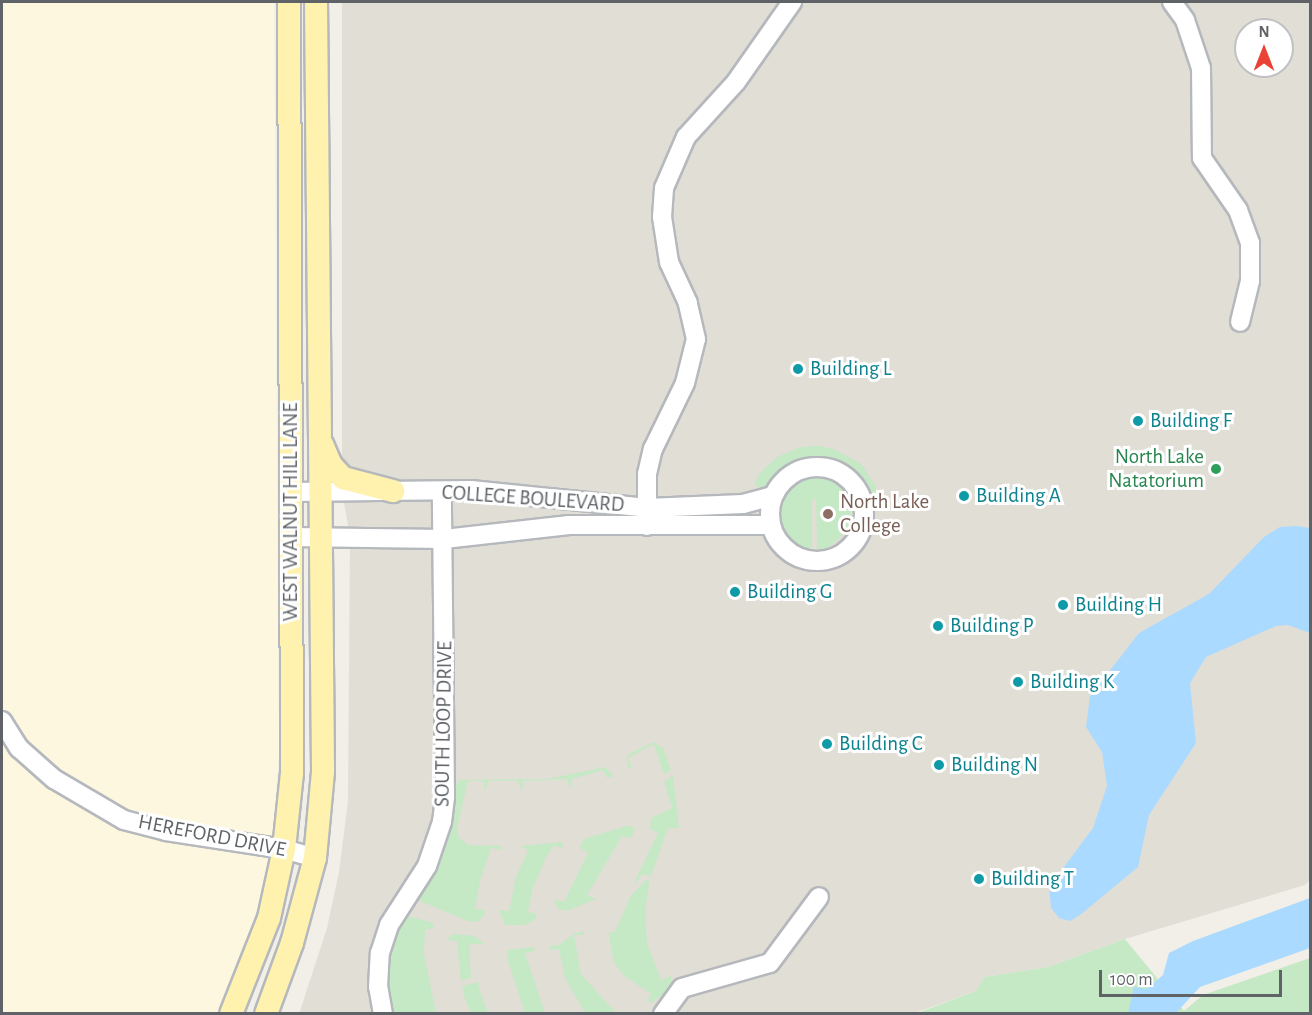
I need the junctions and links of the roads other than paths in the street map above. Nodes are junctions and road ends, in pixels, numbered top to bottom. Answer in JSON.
{"nodes":[{"id":1,"x":289,"y":2,"type":"edge"},
{"id":2,"x":316,"y":2,"type":"edge"},
{"id":3,"x":792,"y":2,"type":"edge"},
{"id":4,"x":1172,"y":2,"type":"edge"},
{"id":5,"x":1240,"y":322,"type":"dead end"},
{"id":6,"x":320,"y":441,"type":"junction"},
{"id":7,"x":393,"y":491,"type":"junction"},
{"id":8,"x":442,"y":491,"type":"junction"},
{"id":9,"x":291,"y":492,"type":"junction"},
{"id":10,"x":321,"y":492,"type":"junction"},
{"id":11,"x":773,"y":496,"type":"junction"},
{"id":12,"x":647,"y":508,"type":"junction"},
{"id":13,"x":771,"y":525,"type":"junction"},
{"id":14,"x":647,"y":526,"type":"junction"},
{"id":15,"x":292,"y":537,"type":"junction"},
{"id":16,"x":320,"y":537,"type":"junction"},
{"id":17,"x":444,"y":539,"type":"junction"},
{"id":18,"x":2,"y":722,"type":"edge"},
{"id":19,"x":284,"y":849,"type":"junction"},
{"id":20,"x":315,"y":858,"type":"junction"},
{"id":21,"x":819,"y":897,"type":"dead end"},
{"id":22,"x":231,"y":1014,"type":"edge"},
{"id":23,"x":266,"y":1014,"type":"edge"},
{"id":24,"x":383,"y":1014,"type":"edge"},
{"id":25,"x":663,"y":1014,"type":"edge"}],
"edges":[{"from":1,"to":9,"type":"main road","name":"WEST WALNUT HILL LANE"},
{"from":2,"to":6,"type":"main road","name":"WEST WALNUT HILL LANE"},
{"from":3,"to":12,"type":"street"},
{"from":4,"to":5,"type":"street"},
{"from":6,"to":7,"type":"main road"},
{"from":6,"to":10,"type":"main road","name":"WEST WALNUT HILL LANE"},
{"from":7,"to":8,"type":"street","name":"COLLEGE BOULEVARD"},
{"from":7,"to":10,"type":"street","name":"COLLEGE BOULEVARD"},
{"from":8,"to":12,"type":"street","name":"COLLEGE BOULEVARD"},
{"from":8,"to":17,"type":"street","name":"SOUTH LOOP DRIVE"},
{"from":9,"to":10,"type":"street","name":"COLLEGE BOULEVARD"},
{"from":9,"to":15,"type":"main road","name":"WEST WALNUT HILL LANE"},
{"from":10,"to":16,"type":"main road","name":"WEST WALNUT HILL LANE"},
{"from":11,"to":12,"type":"street","name":"COLLEGE BOULEVARD"},
{"from":11,"to":13,"type":"street"},
{"from":11,"to":13,"type":"street"},
{"from":12,"to":14,"type":"street"},
{"from":13,"to":14,"type":"street","name":"COLLEGE BOULEVARD"},
{"from":14,"to":17,"type":"street","name":"COLLEGE BOULEVARD"},
{"from":15,"to":16,"type":"street","name":"COLLEGE BOULEVARD"},
{"from":15,"to":19,"type":"main road","name":"WEST WALNUT HILL LANE"},
{"from":16,"to":17,"type":"street","name":"COLLEGE BOULEVARD"},
{"from":16,"to":20,"type":"main road","name":"WEST WALNUT HILL LANE"},
{"from":17,"to":24,"type":"street","name":"SOUTH LOOP DRIVE"},
{"from":18,"to":19,"type":"street","name":"HEREFORD DRIVE"},
{"from":19,"to":20,"type":"street","name":"HEREFORD DRIVE"},
{"from":19,"to":22,"type":"main road","name":"WEST WALNUT HILL LANE"},
{"from":20,"to":23,"type":"main road","name":"WEST WALNUT HILL LANE"},
{"from":21,"to":25,"type":"street"}]}
